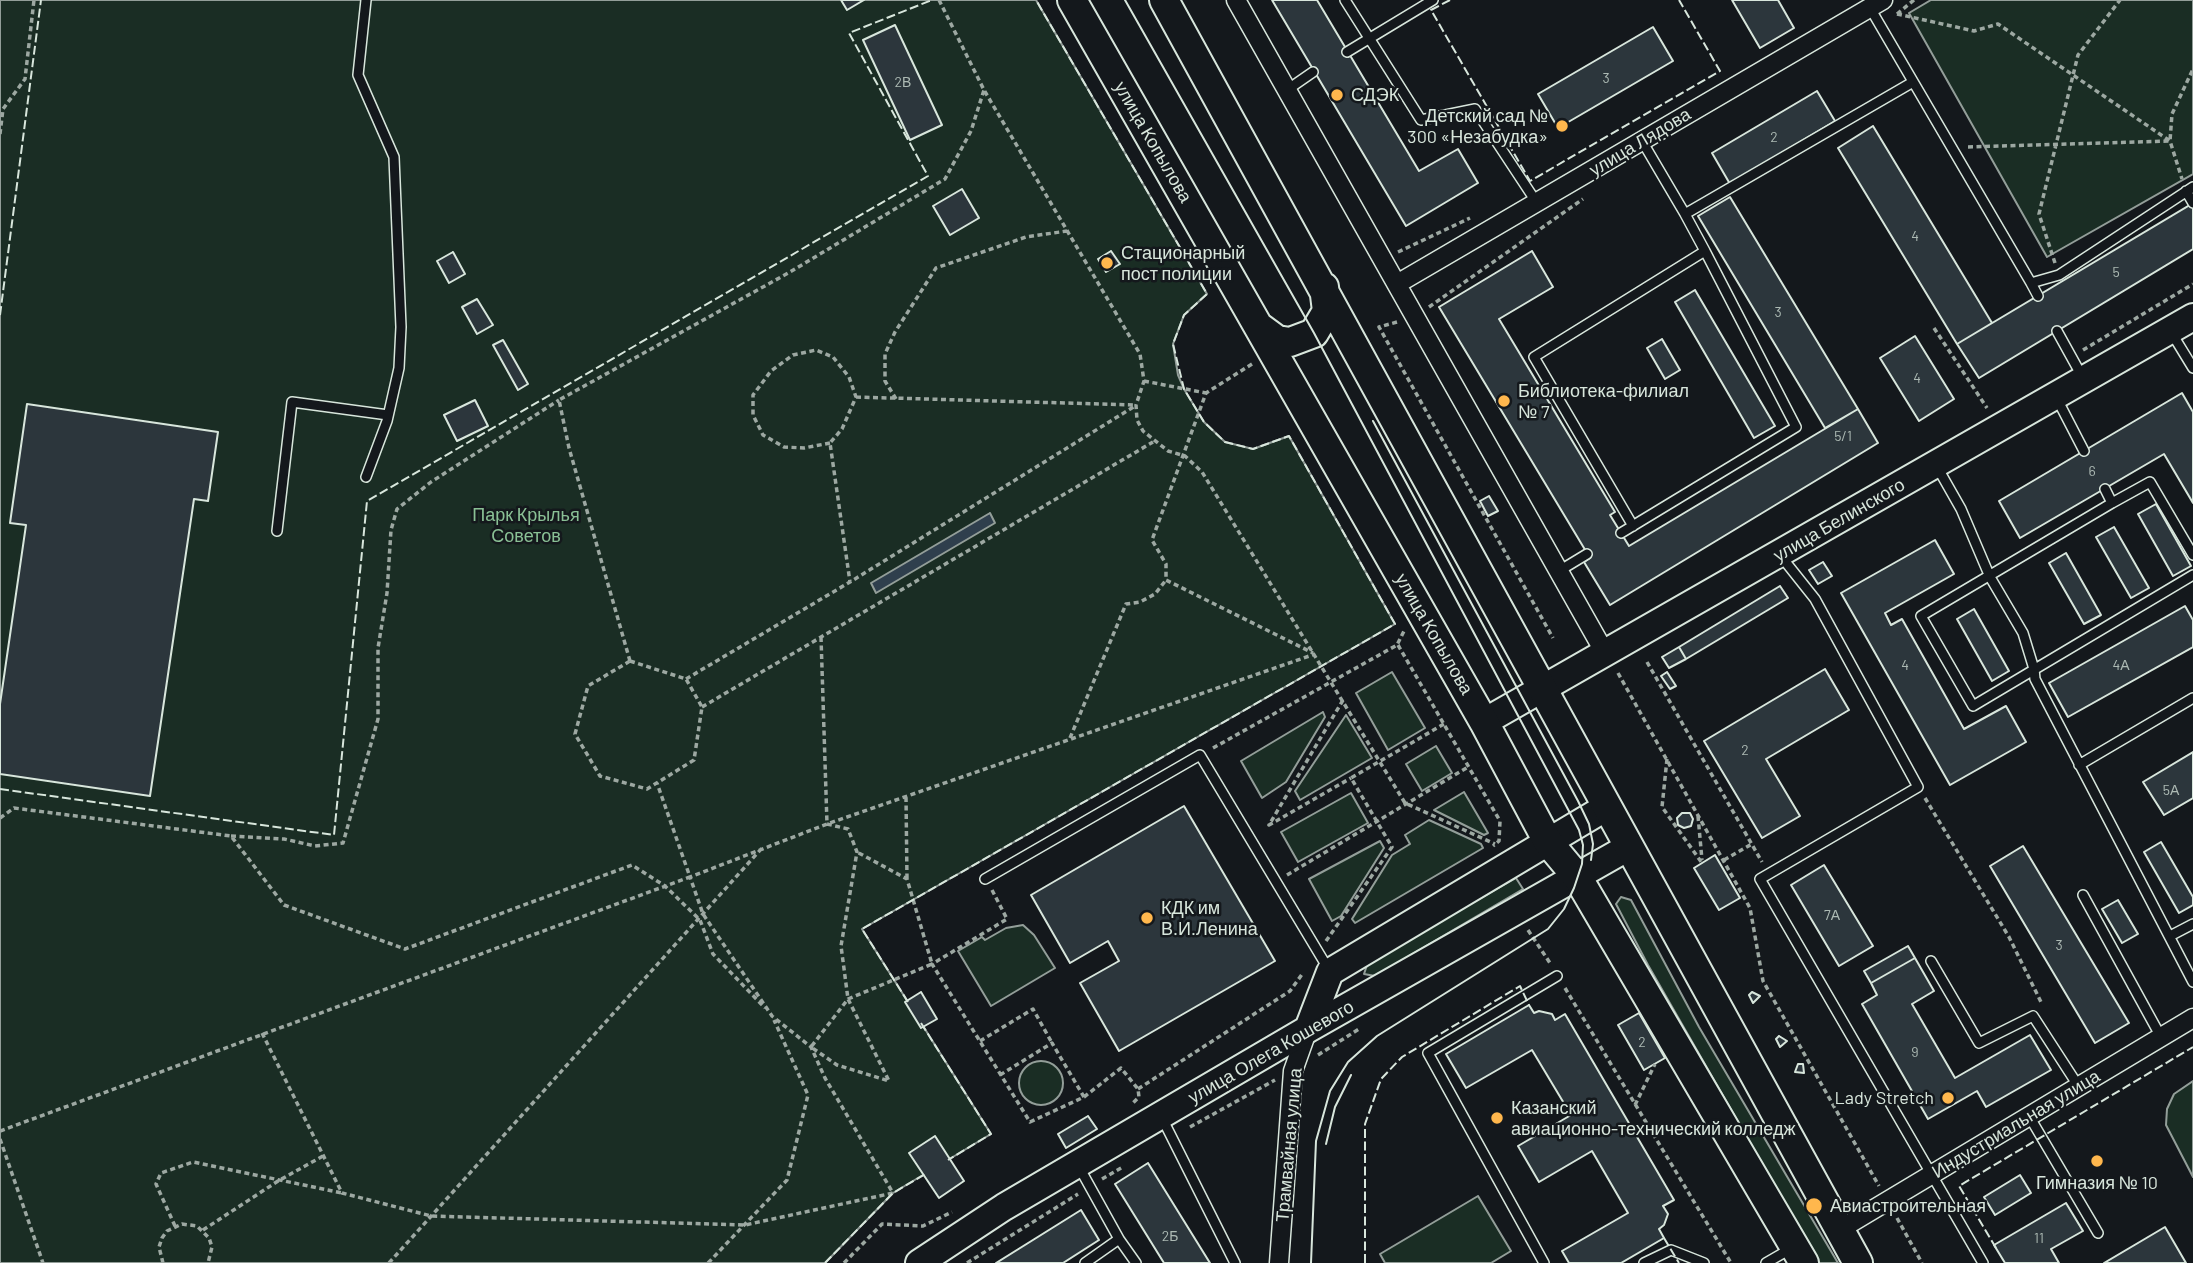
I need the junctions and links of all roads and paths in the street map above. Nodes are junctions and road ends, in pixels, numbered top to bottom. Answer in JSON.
{"nodes":[{"id":1,"x":34,"y":0,"type":"edge"},
{"id":2,"x":366,"y":0,"type":"edge"},
{"id":3,"x":939,"y":0,"type":"edge"},
{"id":4,"x":1072,"y":0,"type":"edge"},
{"id":5,"x":1164,"y":0,"type":"edge"},
{"id":6,"x":1236,"y":0,"type":"edge"},
{"id":7,"x":1345,"y":0,"type":"edge"},
{"id":8,"x":1433,"y":0,"type":"edge"},
{"id":9,"x":1914,"y":0,"type":"edge"},
{"id":10,"x":2120,"y":0,"type":"edge"},
{"id":11,"x":1877,"y":10,"type":"edge"},
{"id":12,"x":1897,"y":14,"type":"junction"},
{"id":13,"x":1368,"y":39,"type":"junction"},
{"id":14,"x":1347,"y":52,"type":"dead end"},
{"id":15,"x":2193,"y":69,"type":"edge"},
{"id":16,"x":1313,"y":72,"type":"dead end"},
{"id":17,"x":2073,"y":75,"type":"junction"},
{"id":18,"x":1913,"y":82,"type":"junction"},
{"id":19,"x":984,"y":90,"type":"junction"},
{"id":20,"x":1287,"y":90,"type":"junction"},
{"id":21,"x":0,"y":134,"type":"edge"},
{"id":22,"x":1642,"y":141,"type":"junction"},
{"id":23,"x":2170,"y":141,"type":"junction"},
{"id":24,"x":1949,"y":144,"type":"junction"},
{"id":25,"x":2057,"y":147,"type":"junction"},
{"id":26,"x":2190,"y":189,"type":"edge"},
{"id":27,"x":1594,"y":192,"type":"dead end"},
{"id":28,"x":2193,"y":203,"type":"edge"},
{"id":29,"x":1538,"y":204,"type":"junction"},
{"id":30,"x":1685,"y":214,"type":"junction"},
{"id":31,"x":1068,"y":231,"type":"junction"},
{"id":32,"x":1705,"y":251,"type":"junction"},
{"id":33,"x":2059,"y":275,"type":"junction"},
{"id":34,"x":2031,"y":283,"type":"junction"},
{"id":35,"x":1397,"y":284,"type":"junction"},
{"id":36,"x":1324,"y":285,"type":"junction"},
{"id":37,"x":2038,"y":296,"type":"dead end"},
{"id":38,"x":1415,"y":316,"type":"junction"},
{"id":39,"x":1256,"y":324,"type":"junction"},
{"id":40,"x":2182,"y":324,"type":"edge"},
{"id":41,"x":1934,"y":328,"type":"dead end"},
{"id":42,"x":2057,"y":331,"type":"dead end"},
{"id":43,"x":1252,"y":364,"type":"dead end"},
{"id":44,"x":2193,"y":368,"type":"edge"},
{"id":45,"x":2084,"y":379,"type":"junction"},
{"id":46,"x":1144,"y":381,"type":"junction"},
{"id":47,"x":1206,"y":393,"type":"junction"},
{"id":48,"x":2056,"y":395,"type":"junction"},
{"id":49,"x":856,"y":397,"type":"junction"},
{"id":50,"x":896,"y":399,"type":"junction"},
{"id":51,"x":559,"y":400,"type":"junction"},
{"id":52,"x":1136,"y":405,"type":"junction"},
{"id":53,"x":1987,"y":408,"type":"dead end"},
{"id":54,"x":388,"y":415,"type":"junction"},
{"id":55,"x":1153,"y":442,"type":"junction"},
{"id":56,"x":830,"y":443,"type":"junction"},
{"id":57,"x":2084,"y":451,"type":"dead end"},
{"id":58,"x":1185,"y":456,"type":"junction"},
{"id":59,"x":1935,"y":464,"type":"junction"},
{"id":60,"x":366,"y":477,"type":"dead end"},
{"id":61,"x":2105,"y":489,"type":"dead end"},
{"id":62,"x":2112,"y":503,"type":"junction"},
{"id":63,"x":1633,"y":526,"type":"junction"},
{"id":64,"x":276,"y":531,"type":"dead end"},
{"id":65,"x":1621,"y":533,"type":"dead end"},
{"id":66,"x":1587,"y":554,"type":"dead end"},
{"id":67,"x":1779,"y":554,"type":"junction"},
{"id":68,"x":2193,"y":555,"type":"edge"},
{"id":69,"x":1556,"y":572,"type":"junction"},
{"id":70,"x":2193,"y":575,"type":"edge"},
{"id":71,"x":1990,"y":576,"type":"junction"},
{"id":72,"x":1166,"y":580,"type":"junction"},
{"id":73,"x":850,"y":582,"type":"junction"},
{"id":74,"x":821,"y":637,"type":"junction"},
{"id":75,"x":1553,"y":638,"type":"dead end"},
{"id":76,"x":1605,"y":653,"type":"junction"},
{"id":77,"x":1315,"y":654,"type":"junction"},
{"id":78,"x":630,"y":661,"type":"junction"},
{"id":79,"x":2034,"y":669,"type":"junction"},
{"id":80,"x":686,"y":679,"type":"junction"},
{"id":81,"x":1332,"y":683,"type":"junction"},
{"id":82,"x":1544,"y":687,"type":"junction"},
{"id":83,"x":2193,"y":698,"type":"edge"},
{"id":84,"x":1343,"y":700,"type":"junction"},
{"id":85,"x":702,"y":707,"type":"junction"},
{"id":86,"x":1484,"y":722,"type":"junction"},
{"id":87,"x":1444,"y":724,"type":"junction"},
{"id":88,"x":1070,"y":740,"type":"junction"},
{"id":89,"x":1200,"y":755,"type":"junction"},
{"id":90,"x":1667,"y":759,"type":"junction"},
{"id":91,"x":1380,"y":761,"type":"junction"},
{"id":92,"x":2080,"y":765,"type":"junction"},
{"id":93,"x":1468,"y":767,"type":"junction"},
{"id":94,"x":1351,"y":778,"type":"junction"},
{"id":95,"x":657,"y":783,"type":"junction"},
{"id":96,"x":1918,"y":787,"type":"junction"},
{"id":97,"x":906,"y":797,"type":"junction"},
{"id":98,"x":1405,"y":803,"type":"junction"},
{"id":99,"x":1605,"y":808,"type":"junction"},
{"id":100,"x":1698,"y":814,"type":"junction"},
{"id":101,"x":0,"y":818,"type":"edge"},
{"id":102,"x":1377,"y":821,"type":"junction"},
{"id":103,"x":827,"y":824,"type":"junction"},
{"id":104,"x":231,"y":836,"type":"junction"},
{"id":105,"x":1548,"y":842,"type":"junction"},
{"id":106,"x":1495,"y":844,"type":"junction"},
{"id":107,"x":1752,"y":844,"type":"dead end"},
{"id":108,"x":762,"y":848,"type":"junction"},
{"id":109,"x":1627,"y":848,"type":"junction"},
{"id":110,"x":857,"y":852,"type":"junction"},
{"id":111,"x":1485,"y":854,"type":"dead end"},
{"id":112,"x":1724,"y":860,"type":"junction"},
{"id":113,"x":1577,"y":876,"type":"junction"},
{"id":114,"x":690,"y":877,"type":"junction"},
{"id":115,"x":985,"y":878,"type":"joint"},
{"id":116,"x":907,"y":879,"type":"junction"},
{"id":117,"x":1277,"y":881,"type":"junction"},
{"id":118,"x":665,"y":886,"type":"junction"},
{"id":119,"x":2083,"y":895,"type":"dead end"},
{"id":120,"x":703,"y":914,"type":"junction"},
{"id":121,"x":699,"y":920,"type":"junction"},
{"id":122,"x":2193,"y":924,"type":"edge"},
{"id":123,"x":1517,"y":936,"type":"dead end"},
{"id":124,"x":2170,"y":936,"type":"junction"},
{"id":125,"x":1931,"y":961,"type":"dead end"},
{"id":126,"x":1324,"y":962,"type":"junction"},
{"id":127,"x":933,"y":964,"type":"junction"},
{"id":128,"x":1557,"y":976,"type":"junction"},
{"id":129,"x":2193,"y":982,"type":"edge"},
{"id":130,"x":848,"y":999,"type":"junction"},
{"id":131,"x":2046,"y":1011,"type":"dead end"},
{"id":132,"x":772,"y":1016,"type":"junction"},
{"id":133,"x":2193,"y":1018,"type":"edge"},
{"id":134,"x":1363,"y":1027,"type":"dead end"},
{"id":135,"x":1308,"y":1029,"type":"junction"},
{"id":136,"x":262,"y":1033,"type":"junction"},
{"id":137,"x":2161,"y":1037,"type":"junction"},
{"id":138,"x":980,"y":1041,"type":"junction"},
{"id":139,"x":1052,"y":1043,"type":"junction"},
{"id":140,"x":811,"y":1047,"type":"junction"},
{"id":141,"x":1655,"y":1064,"type":"dead end"},
{"id":142,"x":1293,"y":1070,"type":"junction"},
{"id":143,"x":1000,"y":1075,"type":"junction"},
{"id":144,"x":2079,"y":1087,"type":"junction"},
{"id":145,"x":1138,"y":1089,"type":"junction"},
{"id":146,"x":1084,"y":1097,"type":"junction"},
{"id":147,"x":1635,"y":1105,"type":"junction"},
{"id":148,"x":1129,"y":1106,"type":"dead end"},
{"id":149,"x":2029,"y":1116,"type":"junction"},
{"id":150,"x":1166,"y":1127,"type":"junction"},
{"id":151,"x":0,"y":1131,"type":"edge"},
{"id":152,"x":0,"y":1139,"type":"edge"},
{"id":153,"x":323,"y":1156,"type":"junction"},
{"id":154,"x":1125,"y":1165,"type":"dead end"},
{"id":155,"x":1931,"y":1174,"type":"junction"},
{"id":156,"x":1084,"y":1175,"type":"junction"},
{"id":157,"x":278,"y":1181,"type":"junction"},
{"id":158,"x":342,"y":1194,"type":"junction"},
{"id":159,"x":1887,"y":1200,"type":"junction"},
{"id":160,"x":958,"y":1208,"type":"dead end"},
{"id":161,"x":431,"y":1216,"type":"junction"},
{"id":162,"x":745,"y":1225,"type":"junction"},
{"id":163,"x":175,"y":1226,"type":"junction"},
{"id":164,"x":203,"y":1230,"type":"junction"},
{"id":165,"x":1839,"y":1230,"type":"junction"},
{"id":166,"x":2098,"y":1233,"type":"dead end"},
{"id":167,"x":1119,"y":1239,"type":"junction"},
{"id":168,"x":1799,"y":1255,"type":"edge"},
{"id":169,"x":43,"y":1263,"type":"edge"},
{"id":170,"x":163,"y":1263,"type":"edge"},
{"id":171,"x":208,"y":1263,"type":"edge"},
{"id":172,"x":389,"y":1263,"type":"edge"},
{"id":173,"x":708,"y":1263,"type":"edge"},
{"id":174,"x":844,"y":1263,"type":"edge"},
{"id":175,"x":919,"y":1263,"type":"edge"},
{"id":176,"x":967,"y":1263,"type":"edge"},
{"id":177,"x":1085,"y":1263,"type":"edge"},
{"id":178,"x":1136,"y":1263,"type":"edge"},
{"id":179,"x":1235,"y":1263,"type":"edge"},
{"id":180,"x":1279,"y":1263,"type":"edge"},
{"id":181,"x":1544,"y":1263,"type":"edge"},
{"id":182,"x":1644,"y":1263,"type":"edge"},
{"id":183,"x":1704,"y":1263,"type":"edge"},
{"id":184,"x":1731,"y":1263,"type":"edge"},
{"id":185,"x":1766,"y":1263,"type":"edge"},
{"id":186,"x":1858,"y":1263,"type":"edge"},
{"id":187,"x":1922,"y":1263,"type":"edge"},
{"id":188,"x":1983,"y":1263,"type":"edge"}],
"edges":[{"from":1,"to":21,"type":"path"},
{"from":2,"to":54,"type":"lane"},
{"from":3,"to":19,"type":"path"},
{"from":4,"to":39,"type":"main road","name":"улица Копылова"},
{"from":5,"to":36,"type":"main road"},
{"from":6,"to":20,"type":"street"},
{"from":7,"to":13,"type":"lane"},
{"from":8,"to":13,"type":"lane"},
{"from":9,"to":12,"type":"path"},
{"from":10,"to":17,"type":"path"},
{"from":11,"to":12,"type":"path"},
{"from":11,"to":18,"type":"lane"},
{"from":11,"to":22,"type":"street","name":"улица Лядова"},
{"from":12,"to":17,"type":"path"},
{"from":13,"to":14,"type":"lane"},
{"from":13,"to":29,"type":"lane"},
{"from":15,"to":23,"type":"path"},
{"from":16,"to":20,"type":"lane"},
{"from":17,"to":23,"type":"path"},
{"from":17,"to":25,"type":"path"},
{"from":18,"to":24,"type":"lane"},
{"from":18,"to":30,"type":"lane"},
{"from":19,"to":31,"type":"path"},
{"from":19,"to":51,"type":"path"},
{"from":20,"to":35,"type":"street"},
{"from":22,"to":29,"type":"street","name":"улица Лядова"},
{"from":22,"to":30,"type":"lane"},
{"from":23,"to":25,"type":"path"},
{"from":23,"to":26,"type":"path"},
{"from":24,"to":25,"type":"path"},
{"from":24,"to":34,"type":"lane"},
{"from":25,"to":33,"type":"path"},
{"from":26,"to":28,"type":"lane"},
{"from":26,"to":33,"type":"lane"},
{"from":27,"to":38,"type":"path"},
{"from":29,"to":35,"type":"street","name":"улица Лядова"},
{"from":30,"to":32,"type":"lane"},
{"from":31,"to":46,"type":"path"},
{"from":31,"to":50,"type":"path"},
{"from":32,"to":63,"type":"lane"},
{"from":32,"to":63,"type":"lane"},
{"from":33,"to":34,"type":"lane"},
{"from":34,"to":37,"type":"lane"},
{"from":35,"to":38,"type":"street"},
{"from":36,"to":39,"type":"main road"},
{"from":36,"to":82,"type":"main road"},
{"from":38,"to":69,"type":"street"},
{"from":38,"to":75,"type":"path"},
{"from":39,"to":86,"type":"main road","name":"улица Копылова"},
{"from":40,"to":44,"type":"lane"},
{"from":40,"to":45,"type":"street","name":"улица Белинского"},
{"from":41,"to":53,"type":"path"},
{"from":42,"to":45,"type":"lane"},
{"from":43,"to":47,"type":"path"},
{"from":45,"to":48,"type":"street","name":"улица Белинского"},
{"from":46,"to":47,"type":"path"},
{"from":46,"to":52,"type":"path"},
{"from":47,"to":58,"type":"path"},
{"from":48,"to":57,"type":"lane"},
{"from":48,"to":59,"type":"street","name":"улица Белинского"},
{"from":49,"to":50,"type":"path"},
{"from":49,"to":56,"type":"path"},
{"from":49,"to":56,"type":"path"},
{"from":50,"to":52,"type":"path"},
{"from":51,"to":78,"type":"path"},
{"from":51,"to":104,"type":"path"},
{"from":52,"to":55,"type":"path"},
{"from":52,"to":73,"type":"path"},
{"from":54,"to":60,"type":"lane"},
{"from":54,"to":64,"type":"lane"},
{"from":55,"to":58,"type":"path"},
{"from":55,"to":74,"type":"path"},
{"from":56,"to":73,"type":"path"},
{"from":58,"to":72,"type":"path"},
{"from":58,"to":77,"type":"path"},
{"from":59,"to":67,"type":"street","name":"улица Белинского"},
{"from":59,"to":71,"type":"lane"},
{"from":61,"to":62,"type":"lane"},
{"from":62,"to":68,"type":"lane"},
{"from":62,"to":71,"type":"lane"},
{"from":63,"to":65,"type":"lane"},
{"from":66,"to":69,"type":"lane"},
{"from":67,"to":76,"type":"street","name":"улица Белинского"},
{"from":67,"to":96,"type":"lane"},
{"from":69,"to":76,"type":"street"},
{"from":70,"to":79,"type":"lane"},
{"from":71,"to":79,"type":"lane"},
{"from":71,"to":79,"type":"lane"},
{"from":72,"to":77,"type":"path"},
{"from":72,"to":88,"type":"path"},
{"from":73,"to":80,"type":"path"},
{"from":74,"to":85,"type":"path"},
{"from":74,"to":103,"type":"path"},
{"from":76,"to":82,"type":"street","name":"улица Белинского"},
{"from":76,"to":90,"type":"path"},
{"from":77,"to":81,"type":"path"},
{"from":77,"to":88,"type":"path"},
{"from":78,"to":80,"type":"path"},
{"from":78,"to":95,"type":"path"},
{"from":79,"to":92,"type":"lane"},
{"from":80,"to":85,"type":"path"},
{"from":81,"to":84,"type":"path"},
{"from":81,"to":87,"type":"path"},
{"from":81,"to":89,"type":"path"},
{"from":82,"to":86,"type":"street","name":"улица Белинского"},
{"from":82,"to":99,"type":"main road"},
{"from":83,"to":92,"type":"lane"},
{"from":84,"to":91,"type":"path"},
{"from":84,"to":94,"type":"path"},
{"from":85,"to":95,"type":"path"},
{"from":86,"to":105,"type":"main road","name":"улица Копылова"},
{"from":87,"to":91,"type":"path"},
{"from":87,"to":93,"type":"path"},
{"from":88,"to":97,"type":"path"},
{"from":89,"to":115,"type":"lane"},
{"from":89,"to":117,"type":"lane"},
{"from":90,"to":100,"type":"path"},
{"from":90,"to":100,"type":"path"},
{"from":91,"to":94,"type":"path"},
{"from":91,"to":98,"type":"path"},
{"from":92,"to":124,"type":"lane"},
{"from":93,"to":98,"type":"path"},
{"from":93,"to":106,"type":"path"},
{"from":94,"to":102,"type":"path"},
{"from":95,"to":114,"type":"path"},
{"from":96,"to":131,"type":"path"},
{"from":96,"to":155,"type":"lane"},
{"from":97,"to":103,"type":"path"},
{"from":97,"to":116,"type":"path"},
{"from":98,"to":102,"type":"path"},
{"from":98,"to":106,"type":"path"},
{"from":99,"to":105,"type":"street"},
{"from":99,"to":109,"type":"main road"},
{"from":100,"to":112,"type":"path"},
{"from":101,"to":104,"type":"path"},
{"from":102,"to":117,"type":"path"},
{"from":102,"to":126,"type":"path"},
{"from":103,"to":108,"type":"path"},
{"from":103,"to":110,"type":"path"},
{"from":104,"to":118,"type":"path"},
{"from":105,"to":113,"type":"main road","name":"улица Копылова"},
{"from":105,"to":126,"type":"street"},
{"from":106,"to":111,"type":"path"},
{"from":107,"to":112,"type":"path"},
{"from":108,"to":114,"type":"path"},
{"from":108,"to":120,"type":"path"},
{"from":109,"to":113,"type":"street","name":"улица Олега Кошевого"},
{"from":109,"to":165,"type":"main road"},
{"from":110,"to":116,"type":"path"},
{"from":110,"to":130,"type":"path"},
{"from":112,"to":159,"type":"path"},
{"from":113,"to":135,"type":"street","name":"улица Олега Кошевого"},
{"from":113,"to":168,"type":"main road","name":"улица Копылова"},
{"from":114,"to":118,"type":"path"},
{"from":114,"to":120,"type":"path"},
{"from":115,"to":127,"type":"path"},
{"from":116,"to":127,"type":"path"},
{"from":117,"to":126,"type":"lane"},
{"from":118,"to":121,"type":"path"},
{"from":118,"to":136,"type":"path"},
{"from":119,"to":137,"type":"lane"},
{"from":120,"to":121,"type":"path"},
{"from":120,"to":132,"type":"path"},
{"from":121,"to":132,"type":"path"},
{"from":121,"to":161,"type":"path"},
{"from":122,"to":124,"type":"lane"},
{"from":123,"to":128,"type":"path"},
{"from":124,"to":129,"type":"lane"},
{"from":125,"to":144,"type":"lane"},
{"from":126,"to":135,"type":"street"},
{"from":126,"to":145,"type":"path"},
{"from":127,"to":130,"type":"path"},
{"from":127,"to":138,"type":"path"},
{"from":128,"to":147,"type":"path"},
{"from":128,"to":181,"type":"lane"},
{"from":130,"to":140,"type":"path"},
{"from":130,"to":140,"type":"path"},
{"from":132,"to":140,"type":"path"},
{"from":132,"to":162,"type":"path"},
{"from":133,"to":137,"type":"street","name":"Индустриальная улица"},
{"from":134,"to":142,"type":"path"},
{"from":135,"to":142,"type":"street","name":"Трамвайная улица"},
{"from":135,"to":150,"type":"street","name":"улица Олега Кошевого"},
{"from":136,"to":151,"type":"path"},
{"from":136,"to":153,"type":"path"},
{"from":137,"to":144,"type":"street","name":"Индустриальная улица"},
{"from":138,"to":139,"type":"path"},
{"from":138,"to":143,"type":"path"},
{"from":139,"to":143,"type":"path"},
{"from":139,"to":146,"type":"path"},
{"from":140,"to":162,"type":"path"},
{"from":141,"to":147,"type":"path"},
{"from":142,"to":150,"type":"path"},
{"from":142,"to":180,"type":"street","name":"Трамвайная улица"},
{"from":143,"to":146,"type":"path"},
{"from":144,"to":149,"type":"street","name":"Индустриальная улица"},
{"from":145,"to":146,"type":"path"},
{"from":145,"to":148,"type":"path"},
{"from":147,"to":184,"type":"path"},
{"from":149,"to":155,"type":"street","name":"Индустриальная улица"},
{"from":149,"to":166,"type":"lane"},
{"from":150,"to":156,"type":"street","name":"улица Олега Кошевого"},
{"from":150,"to":179,"type":"lane"},
{"from":152,"to":169,"type":"path"},
{"from":153,"to":157,"type":"path"},
{"from":153,"to":158,"type":"path"},
{"from":154,"to":156,"type":"path"},
{"from":155,"to":159,"type":"street","name":"Индустриальная улица"},
{"from":155,"to":188,"type":"lane"},
{"from":156,"to":167,"type":"lane"},
{"from":156,"to":175,"type":"street","name":"улица Олега Кошевого"},
{"from":156,"to":176,"type":"path"},
{"from":157,"to":158,"type":"path"},
{"from":157,"to":163,"type":"path"},
{"from":157,"to":164,"type":"path"},
{"from":158,"to":161,"type":"path"},
{"from":159,"to":165,"type":"street","name":"Индустриальная улица"},
{"from":159,"to":187,"type":"path"},
{"from":160,"to":174,"type":"path"},
{"from":161,"to":162,"type":"path"},
{"from":161,"to":172,"type":"path"},
{"from":162,"to":173,"type":"path"},
{"from":163,"to":164,"type":"path"},
{"from":163,"to":170,"type":"path"},
{"from":164,"to":171,"type":"path"},
{"from":165,"to":186,"type":"main road"},
{"from":167,"to":177,"type":"lane"},
{"from":167,"to":178,"type":"lane"},
{"from":168,"to":185,"type":"lane"},
{"from":182,"to":183,"type":"lane"}]}
